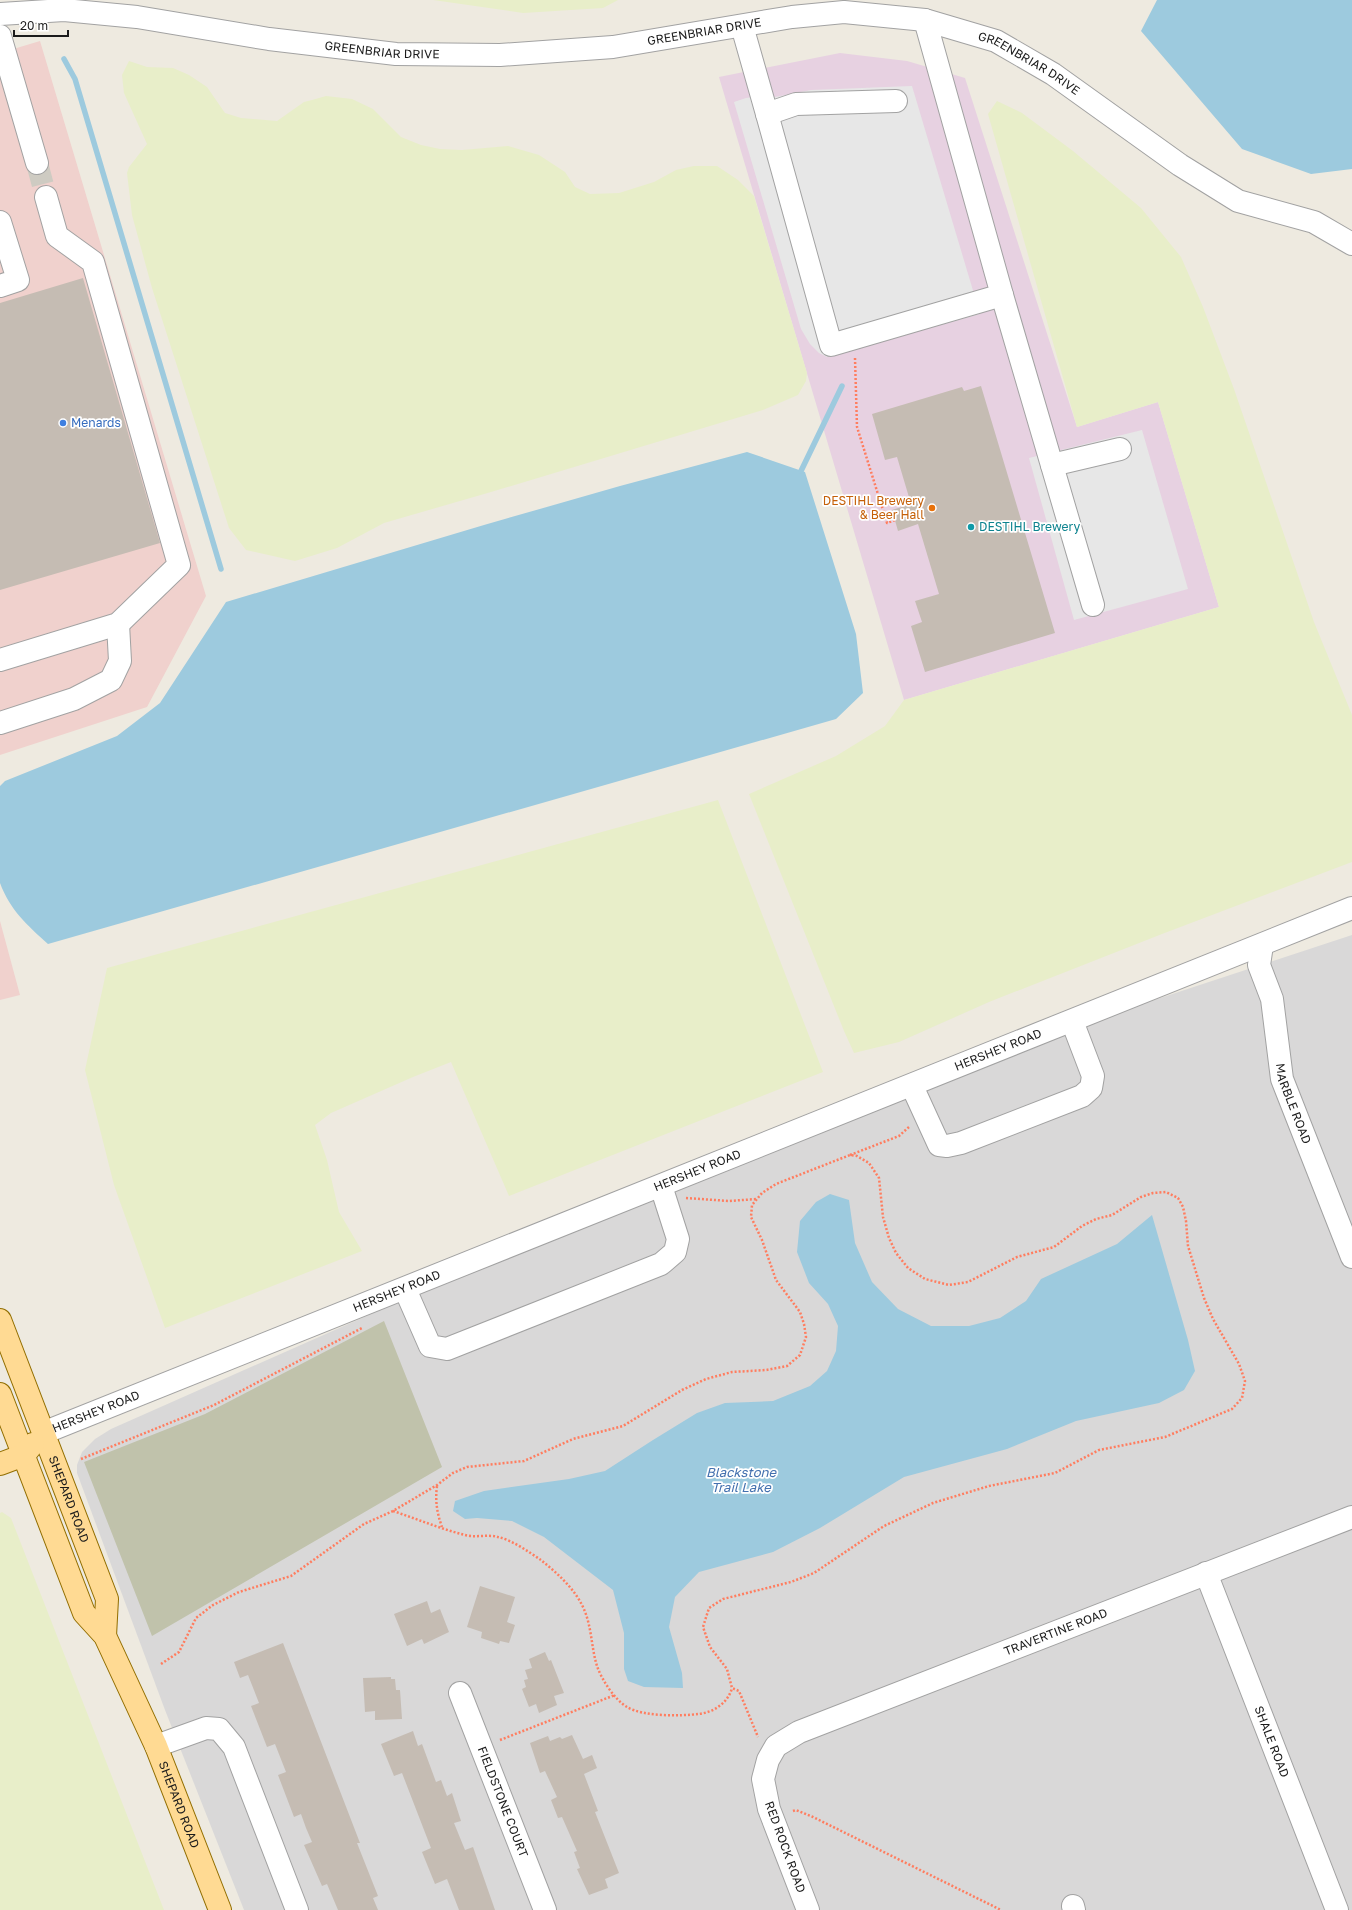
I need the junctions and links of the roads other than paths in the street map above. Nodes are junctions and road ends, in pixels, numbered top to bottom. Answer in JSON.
{"nodes":[{"id":1,"x":137,"y":8,"type":"edge"},
{"id":2,"x":0,"y":14,"type":"edge"},
{"id":3,"x":925,"y":20,"type":"junction"},
{"id":4,"x":742,"y":26,"type":"junction"},
{"id":5,"x":0,"y":36,"type":"edge"},
{"id":6,"x":6,"y":80,"type":"edge"},
{"id":7,"x":896,"y":101,"type":"dead end"},
{"id":8,"x":767,"y":114,"type":"junction"},
{"id":9,"x":37,"y":163,"type":"tunnel mouth"},
{"id":10,"x":46,"y":197,"type":"tunnel mouth"},
{"id":11,"x":0,"y":222,"type":"edge"},
{"id":12,"x":1352,"y":244,"type":"edge"},
{"id":13,"x":0,"y":286,"type":"edge"},
{"id":14,"x":1002,"y":295,"type":"junction"},
{"id":15,"x":1120,"y":449,"type":"dead end"},
{"id":16,"x":1052,"y":465,"type":"junction"},
{"id":17,"x":1093,"y":605,"type":"dead end"},
{"id":18,"x":118,"y":624,"type":"junction"},
{"id":19,"x":0,"y":660,"type":"edge"},
{"id":20,"x":0,"y":723,"type":"edge"},
{"id":21,"x":1352,"y":908,"type":"edge"},
{"id":22,"x":1262,"y":945,"type":"junction"},
{"id":23,"x":1072,"y":1021,"type":"junction"},
{"id":24,"x":912,"y":1086,"type":"junction"},
{"id":25,"x":660,"y":1186,"type":"junction"},
{"id":26,"x":1350,"y":1244,"type":"edge"},
{"id":27,"x":405,"y":1289,"type":"junction"},
{"id":28,"x":0,"y":1320,"type":"edge"},
{"id":29,"x":0,"y":1394,"type":"edge"},
{"id":30,"x":7,"y":1432,"type":"edge"},
{"id":31,"x":43,"y":1433,"type":"junction"},
{"id":32,"x":24,"y":1455,"type":"junction"},
{"id":33,"x":0,"y":1464,"type":"edge"},
{"id":34,"x":1352,"y":1517,"type":"edge"},
{"id":35,"x":1206,"y":1573,"type":"junction"},
{"id":36,"x":105,"y":1636,"type":"junction"},
{"id":37,"x":460,"y":1693,"type":"dead end"},
{"id":38,"x":156,"y":1746,"type":"junction"},
{"id":39,"x":768,"y":1760,"type":"joint"},
{"id":40,"x":220,"y":1910,"type":"edge"},
{"id":41,"x":297,"y":1910,"type":"edge"},
{"id":42,"x":545,"y":1910,"type":"edge"},
{"id":43,"x":808,"y":1910,"type":"edge"},
{"id":44,"x":1337,"y":1910,"type":"edge"}],
"edges":[{"from":1,"to":2,"type":"street","name":"GREENBRIAR DRIVE"},
{"from":1,"to":4,"type":"street","name":"GREENBRIAR DRIVE"},
{"from":3,"to":4,"type":"street","name":"GREENBRIAR DRIVE"},
{"from":3,"to":12,"type":"street","name":"GREENBRIAR DRIVE"},
{"from":3,"to":14,"type":"street"},
{"from":4,"to":8,"type":"street"},
{"from":5,"to":6,"type":"street"},
{"from":6,"to":9,"type":"street"},
{"from":7,"to":8,"type":"street"},
{"from":8,"to":14,"type":"street"},
{"from":10,"to":18,"type":"street"},
{"from":11,"to":13,"type":"street"},
{"from":14,"to":16,"type":"street"},
{"from":15,"to":16,"type":"street"},
{"from":16,"to":17,"type":"street"},
{"from":18,"to":19,"type":"street"},
{"from":18,"to":20,"type":"street"},
{"from":21,"to":22,"type":"street","name":"HERSHEY ROAD"},
{"from":22,"to":23,"type":"street","name":"HERSHEY ROAD"},
{"from":22,"to":26,"type":"street","name":"MARBLE ROAD"},
{"from":23,"to":24,"type":"street","name":"HERSHEY ROAD"},
{"from":23,"to":24,"type":"street"},
{"from":24,"to":25,"type":"street","name":"HERSHEY ROAD"},
{"from":25,"to":27,"type":"street","name":"HERSHEY ROAD"},
{"from":25,"to":27,"type":"street"},
{"from":27,"to":31,"type":"street","name":"HERSHEY ROAD"},
{"from":28,"to":31,"type":"main road","name":"SHEPARD ROAD"},
{"from":29,"to":30,"type":"main road","name":"SHEPARD ROAD"},
{"from":30,"to":31,"type":"main road","name":"HERSHEY ROAD"},
{"from":30,"to":32,"type":"main road","name":"SHEPARD ROAD"},
{"from":31,"to":32,"type":"main road","name":"HERSHEY ROAD"},
{"from":31,"to":36,"type":"main road","name":"SHEPARD ROAD"},
{"from":32,"to":33,"type":"main road","name":"HERSHEY ROAD"},
{"from":32,"to":36,"type":"main road","name":"SHEPARD ROAD"},
{"from":34,"to":35,"type":"street","name":"TRAVERTINE ROAD"},
{"from":35,"to":39,"type":"street","name":"TRAVERTINE ROAD"},
{"from":35,"to":44,"type":"street","name":"SHALE ROAD"},
{"from":36,"to":38,"type":"main road","name":"SHEPARD ROAD"},
{"from":37,"to":42,"type":"street","name":"FIELDSTONE COURT"},
{"from":38,"to":40,"type":"main road","name":"SHEPARD ROAD"},
{"from":38,"to":41,"type":"street"},
{"from":39,"to":43,"type":"street","name":"RED ROCK ROAD"}]}
